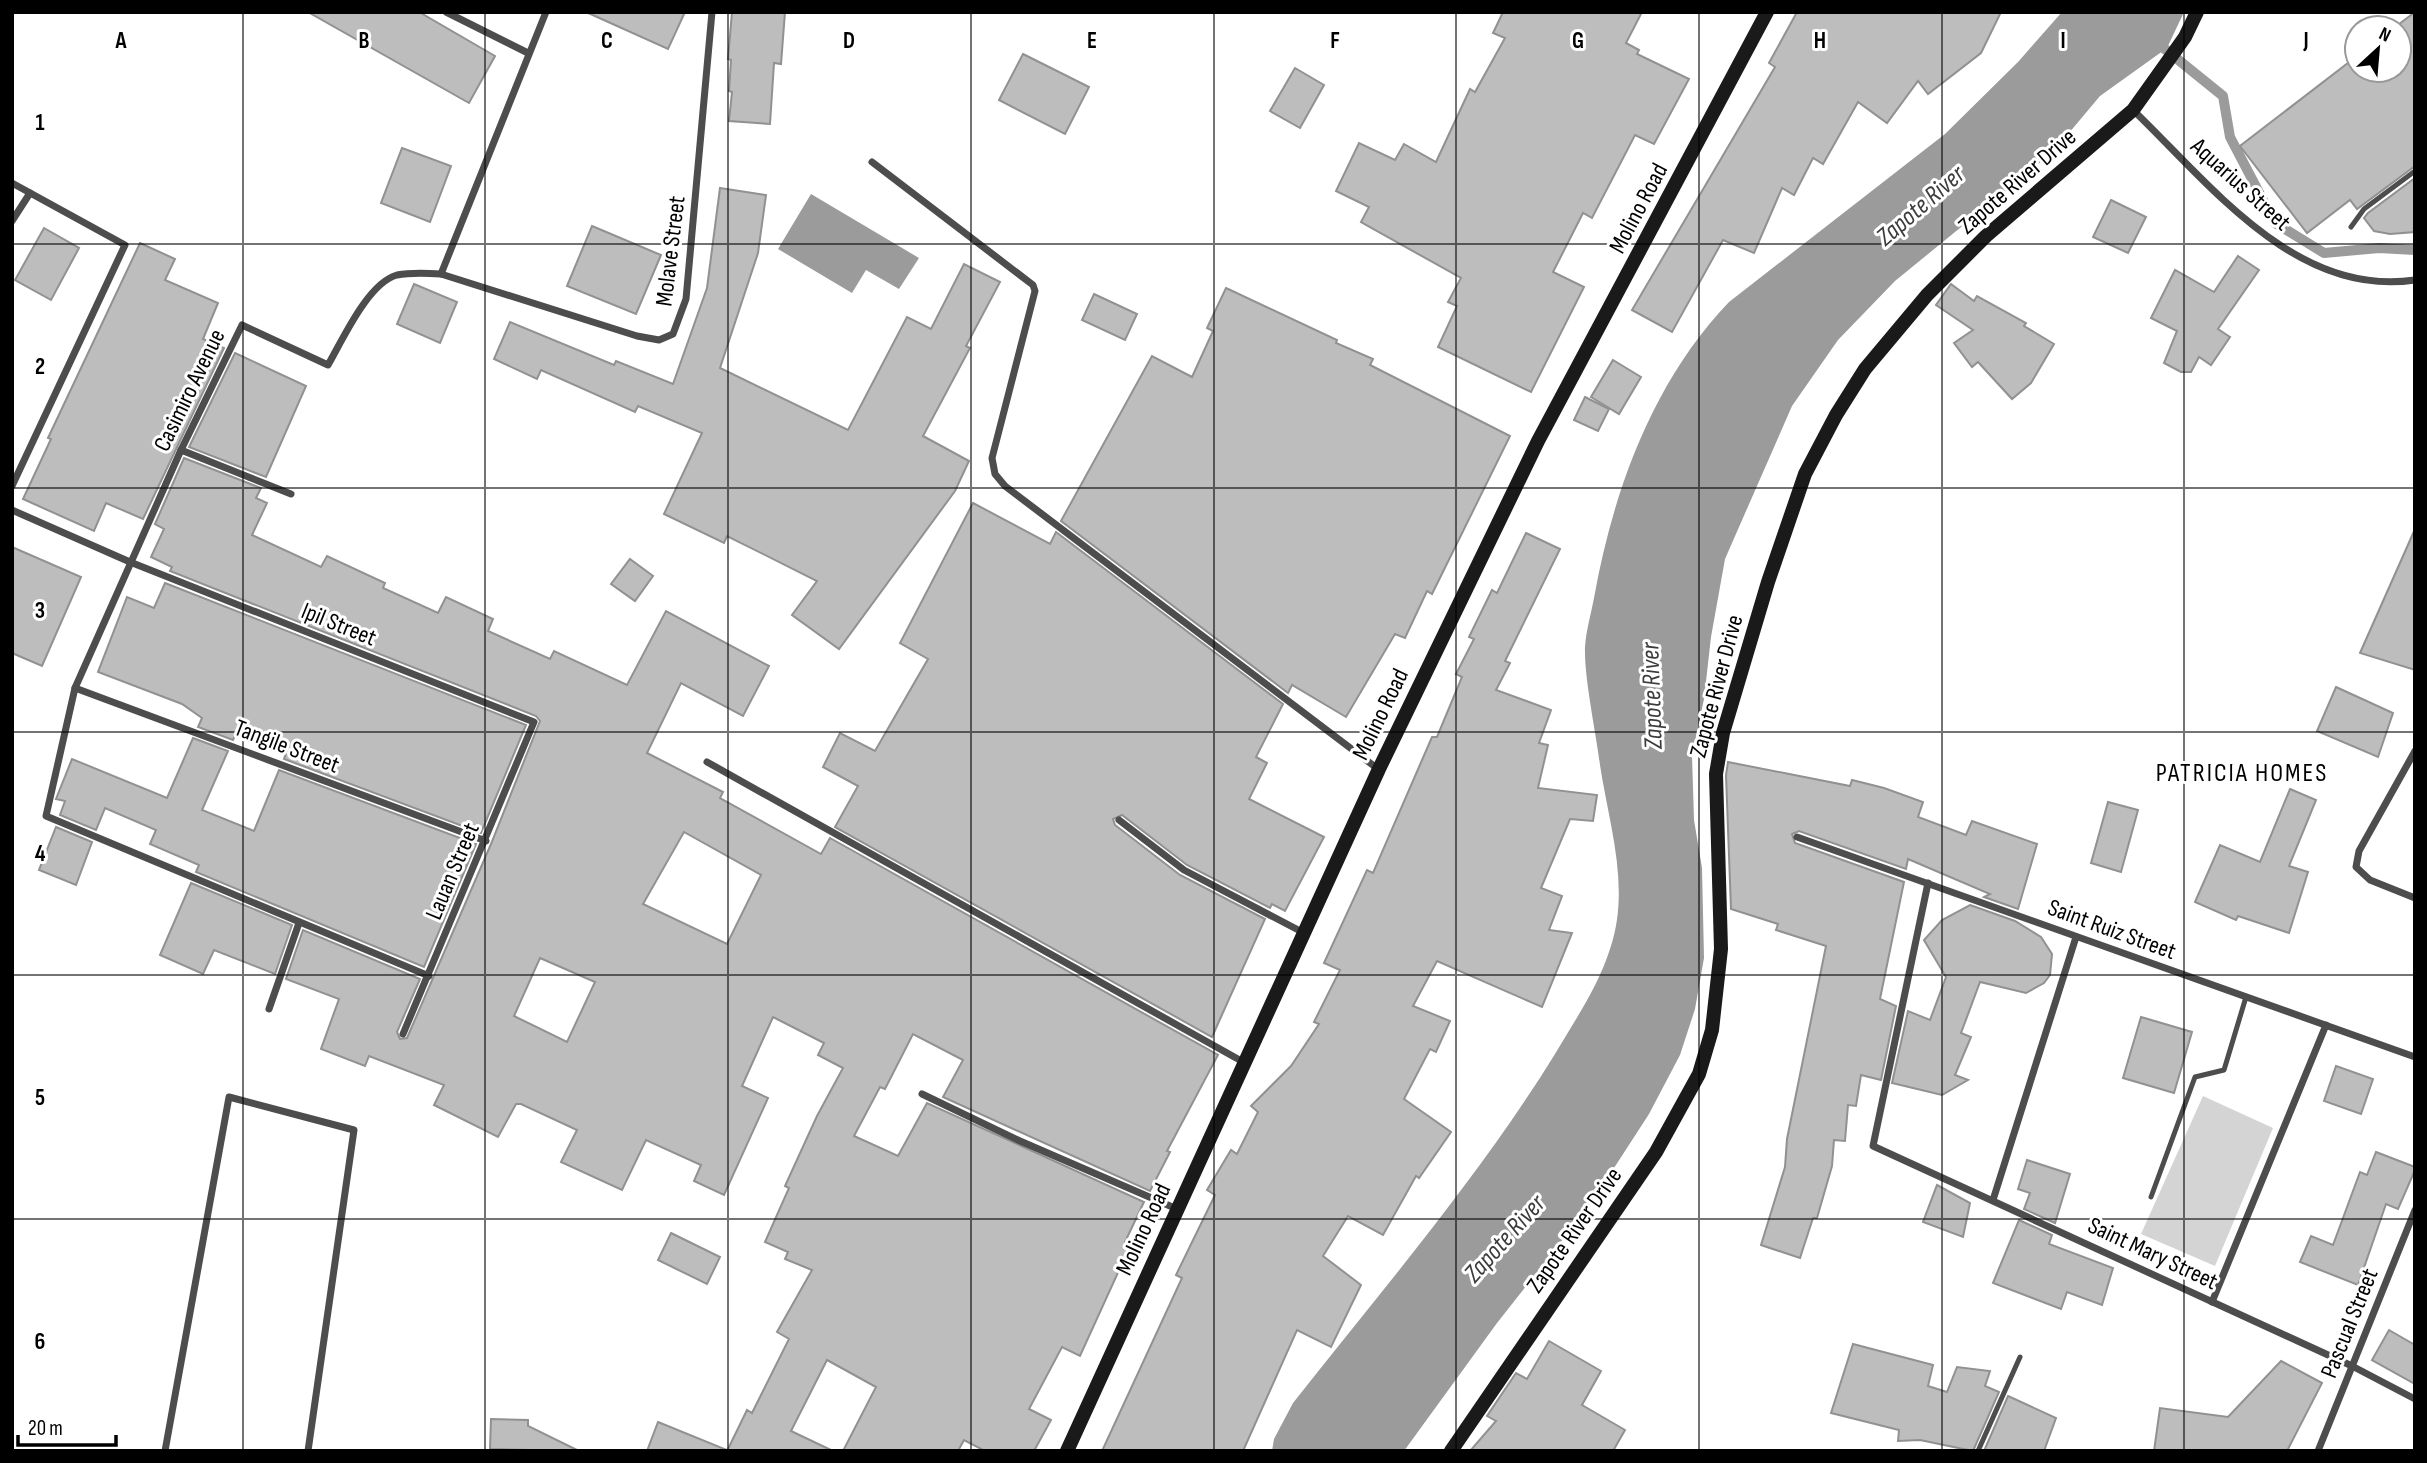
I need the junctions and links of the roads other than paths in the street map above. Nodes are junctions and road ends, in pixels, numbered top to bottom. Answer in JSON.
{"nodes":[{"id":1,"x":446,"y":12,"type":"edge"},
{"id":2,"x":546,"y":12,"type":"edge"},
{"id":3,"x":712,"y":12,"type":"edge"},
{"id":4,"x":1766,"y":12,"type":"edge"},
{"id":5,"x":2197,"y":12,"type":"edge"},
{"id":6,"x":528,"y":53,"type":"junction"},
{"id":7,"x":2133,"y":110,"type":"junction"},
{"id":8,"x":872,"y":162,"type":"dead end"},
{"id":9,"x":2415,"y":171,"type":"edge"},
{"id":10,"x":12,"y":183,"type":"edge"},
{"id":11,"x":30,"y":193,"type":"junction"},
{"id":12,"x":12,"y":221,"type":"edge"},
{"id":13,"x":2351,"y":227,"type":"dead end"},
{"id":14,"x":441,"y":274,"type":"junction"},
{"id":15,"x":2415,"y":280,"type":"edge"},
{"id":16,"x":181,"y":450,"type":"junction"},
{"id":17,"x":12,"y":486,"type":"edge"},
{"id":18,"x":291,"y":494,"type":"dead end"},
{"id":19,"x":12,"y":510,"type":"edge"},
{"id":20,"x":130,"y":562,"type":"junction"},
{"id":21,"x":75,"y":688,"type":"junction"},
{"id":22,"x":534,"y":722,"type":"joint"},
{"id":23,"x":2415,"y":751,"type":"edge"},
{"id":24,"x":707,"y":762,"type":"dead end"},
{"id":25,"x":1379,"y":769,"type":"junction"},
{"id":26,"x":1119,"y":820,"type":"dead end"},
{"id":27,"x":1797,"y":837,"type":"dead end"},
{"id":28,"x":485,"y":841,"type":"junction"},
{"id":29,"x":1928,"y":883,"type":"junction"},
{"id":30,"x":2415,"y":898,"type":"edge"},
{"id":31,"x":299,"y":923,"type":"junction"},
{"id":32,"x":1305,"y":933,"type":"junction"},
{"id":33,"x":2076,"y":937,"type":"junction"},
{"id":34,"x":429,"y":976,"type":"junction"},
{"id":35,"x":2246,"y":997,"type":"junction"},
{"id":36,"x":269,"y":1009,"type":"dead end"},
{"id":37,"x":2326,"y":1026,"type":"junction"},
{"id":38,"x":403,"y":1034,"type":"dead end"},
{"id":39,"x":2415,"y":1057,"type":"edge"},
{"id":40,"x":1246,"y":1063,"type":"junction"},
{"id":41,"x":922,"y":1094,"type":"dead end"},
{"id":42,"x":2151,"y":1197,"type":"dead end"},
{"id":43,"x":1993,"y":1200,"type":"junction"},
{"id":44,"x":1177,"y":1209,"type":"junction"},
{"id":45,"x":2415,"y":1210,"type":"edge"},
{"id":46,"x":2212,"y":1301,"type":"junction"},
{"id":47,"x":2020,"y":1357,"type":"dead end"},
{"id":48,"x":2352,"y":1366,"type":"junction"},
{"id":49,"x":2415,"y":1399,"type":"edge"},
{"id":50,"x":165,"y":1451,"type":"edge"},
{"id":51,"x":307,"y":1451,"type":"edge"},
{"id":52,"x":1067,"y":1451,"type":"edge"},
{"id":53,"x":1451,"y":1451,"type":"edge"},
{"id":54,"x":1978,"y":1451,"type":"edge"},
{"id":55,"x":2318,"y":1451,"type":"edge"}],
"edges":[{"from":1,"to":6,"type":"street"},
{"from":2,"to":6,"type":"street"},
{"from":3,"to":14,"type":"street","name":"Molave Street"},
{"from":4,"to":25,"type":"main road","name":"Molino Road"},
{"from":5,"to":7,"type":"main road","name":"Zapote River Drive"},
{"from":6,"to":14,"type":"street"},
{"from":7,"to":15,"type":"street","name":"Aquarius Street"},
{"from":7,"to":53,"type":"main road","name":"Zapote River Drive"},
{"from":8,"to":25,"type":"street"},
{"from":9,"to":13,"type":"lane"},
{"from":10,"to":11,"type":"street"},
{"from":11,"to":12,"type":"street"},
{"from":11,"to":17,"type":"street"},
{"from":14,"to":16,"type":"street","name":"Casimiro Avenue"},
{"from":16,"to":18,"type":"street"},
{"from":16,"to":20,"type":"street","name":"Casimiro Avenue"},
{"from":19,"to":20,"type":"street","name":"Ipil Street"},
{"from":20,"to":21,"type":"street","name":"Casimiro Avenue"},
{"from":20,"to":22,"type":"street","name":"Ipil Street"},
{"from":21,"to":28,"type":"street","name":"Tangile Street"},
{"from":21,"to":31,"type":"street","name":"Casimiro Avenue"},
{"from":22,"to":28,"type":"street","name":"Lauan Street"},
{"from":23,"to":30,"type":"street"},
{"from":24,"to":40,"type":"street"},
{"from":25,"to":32,"type":"main road","name":"Molino Road"},
{"from":26,"to":32,"type":"street"},
{"from":27,"to":29,"type":"street","name":"Saint Ruiz Street"},
{"from":28,"to":34,"type":"street","name":"Lauan Street"},
{"from":29,"to":33,"type":"street","name":"Saint Ruiz Street"},
{"from":29,"to":43,"type":"street","name":"Saint Mary Street"},
{"from":31,"to":34,"type":"street"},
{"from":31,"to":36,"type":"street"},
{"from":32,"to":40,"type":"main road","name":"Molino Road"},
{"from":33,"to":35,"type":"street","name":"Saint Ruiz Street"},
{"from":33,"to":43,"type":"street"},
{"from":34,"to":38,"type":"street","name":"Lauan Street"},
{"from":35,"to":37,"type":"street","name":"Saint Ruiz Street"},
{"from":35,"to":42,"type":"lane"},
{"from":37,"to":39,"type":"street","name":"Saint Ruiz Street"},
{"from":37,"to":46,"type":"street"},
{"from":40,"to":44,"type":"main road","name":"Molino Road"},
{"from":41,"to":44,"type":"street"},
{"from":43,"to":46,"type":"street","name":"Saint Mary Street"},
{"from":44,"to":52,"type":"main road","name":"Molino Road"},
{"from":45,"to":48,"type":"street","name":"Pascual Street"},
{"from":46,"to":48,"type":"street","name":"Saint Mary Street"},
{"from":47,"to":54,"type":"lane"},
{"from":48,"to":49,"type":"street","name":"Saint Mary Street"},
{"from":48,"to":55,"type":"street","name":"Pascual Street"},
{"from":50,"to":51,"type":"street"}]}
